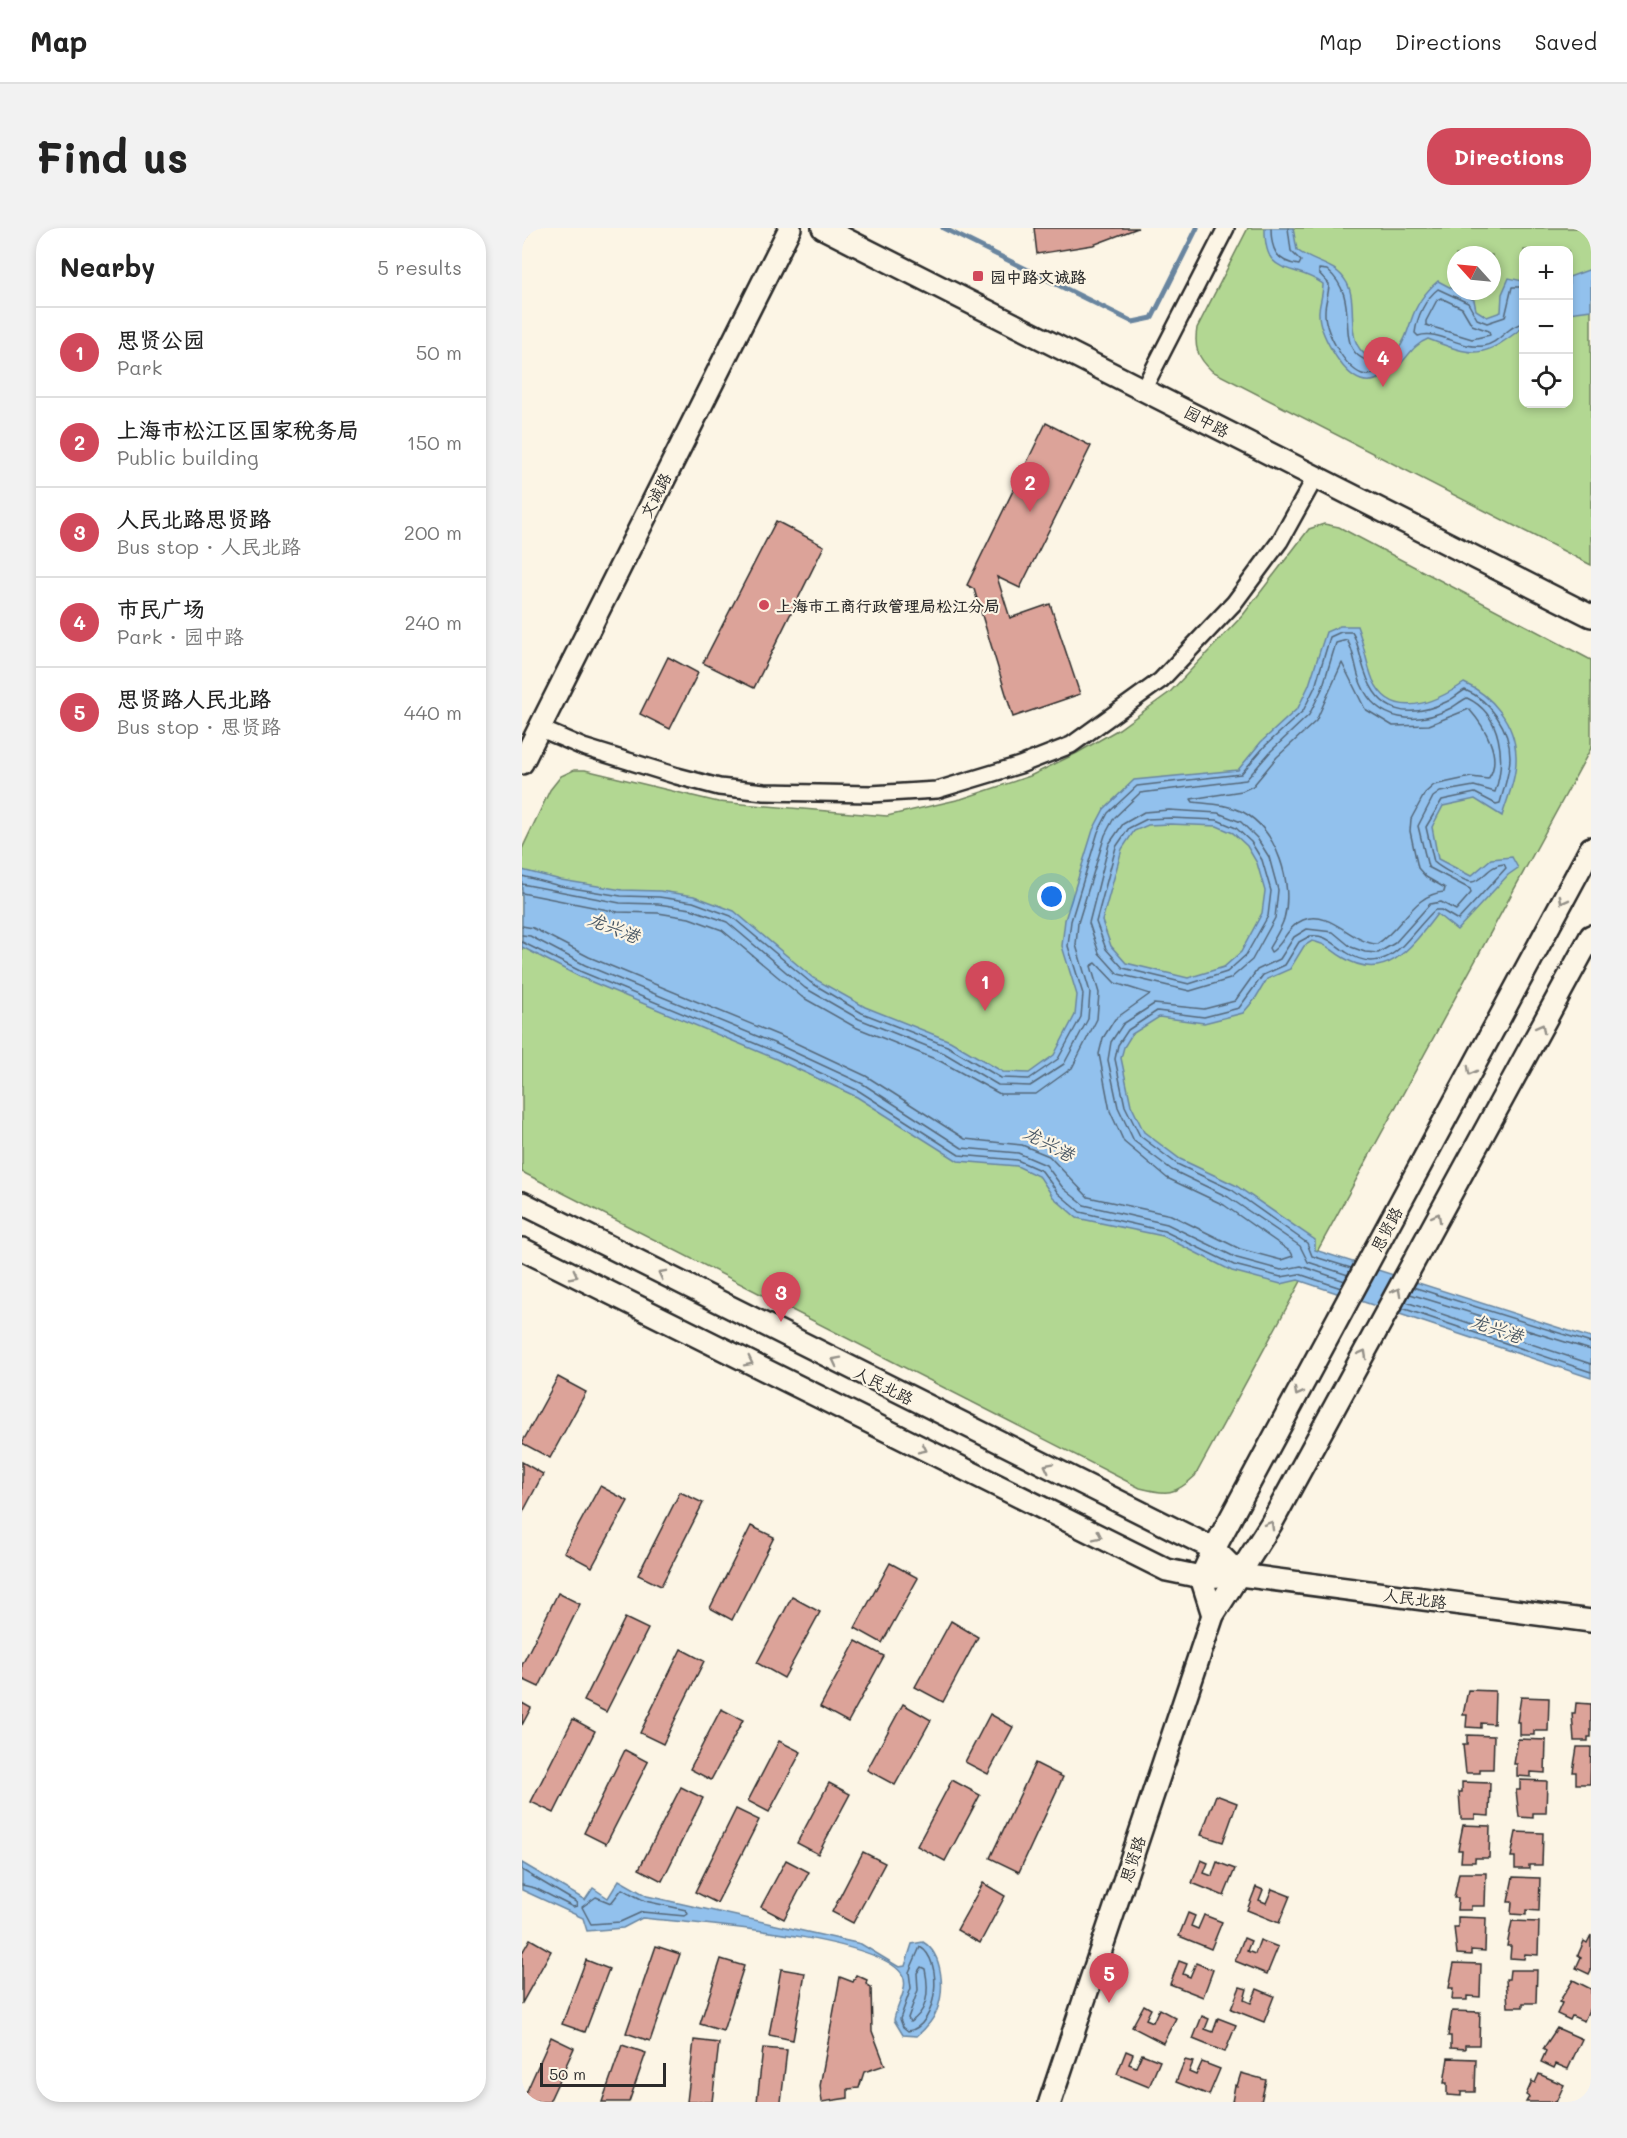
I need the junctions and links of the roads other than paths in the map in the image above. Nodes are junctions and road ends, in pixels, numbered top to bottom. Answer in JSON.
{"nodes":[{"id":1,"x":790,"y":228,"type":"edge"},
{"id":2,"x":823,"y":228,"type":"edge"},
{"id":3,"x":1226,"y":228,"type":"edge"},
{"id":4,"x":1144,"y":388,"type":"junction"},
{"id":5,"x":1315,"y":478,"type":"junction"},
{"id":6,"x":1591,"y":616,"type":"edge"},
{"id":7,"x":538,"y":728,"type":"junction"},
{"id":8,"x":522,"y":763,"type":"edge"},
{"id":9,"x":1591,"y":848,"type":"edge"},
{"id":10,"x":1591,"y":936,"type":"edge"},
{"id":11,"x":522,"y":1203,"type":"edge"},
{"id":12,"x":522,"y":1249,"type":"edge"},
{"id":13,"x":1214,"y":1549,"type":"junction"},
{"id":14,"x":1240,"y":1575,"type":"junction"},
{"id":15,"x":1201,"y":1577,"type":"junction"},
{"id":16,"x":1213,"y":1615,"type":"junction"},
{"id":17,"x":1591,"y":1621,"type":"edge"},
{"id":18,"x":1050,"y":2102,"type":"edge"}],
"edges":[{"from":1,"to":7,"type":"main road","name":"文诚路"},
{"from":2,"to":4,"type":"main road","name":"园中路"},
{"from":3,"to":4,"type":"street"},
{"from":4,"to":5,"type":"main road","name":"园中路"},
{"from":5,"to":6,"type":"main road","name":"园中路"},
{"from":5,"to":7,"type":"street"},
{"from":7,"to":8,"type":"main road","name":"文诚路"},
{"from":9,"to":13,"type":"main road","name":"思贤路","one_way":true},
{"from":14,"to":10,"type":"main road","name":"思贤路","one_way":true},
{"from":13,"to":11,"type":"main road","name":"人民北路","one_way":true},
{"from":12,"to":15,"type":"main road","name":"人民北路","one_way":true},
{"from":13,"to":14,"type":"main road","name":"人民北路"},
{"from":13,"to":15,"type":"main road","name":"思贤路"},
{"from":14,"to":15,"type":"main road","name":"人民北路"},
{"from":14,"to":16,"type":"main road","name":"思贤路"},
{"from":14,"to":17,"type":"main road","name":"人民北路"},
{"from":15,"to":16,"type":"main road"},
{"from":16,"to":18,"type":"main road","name":"思贤路"}]}
